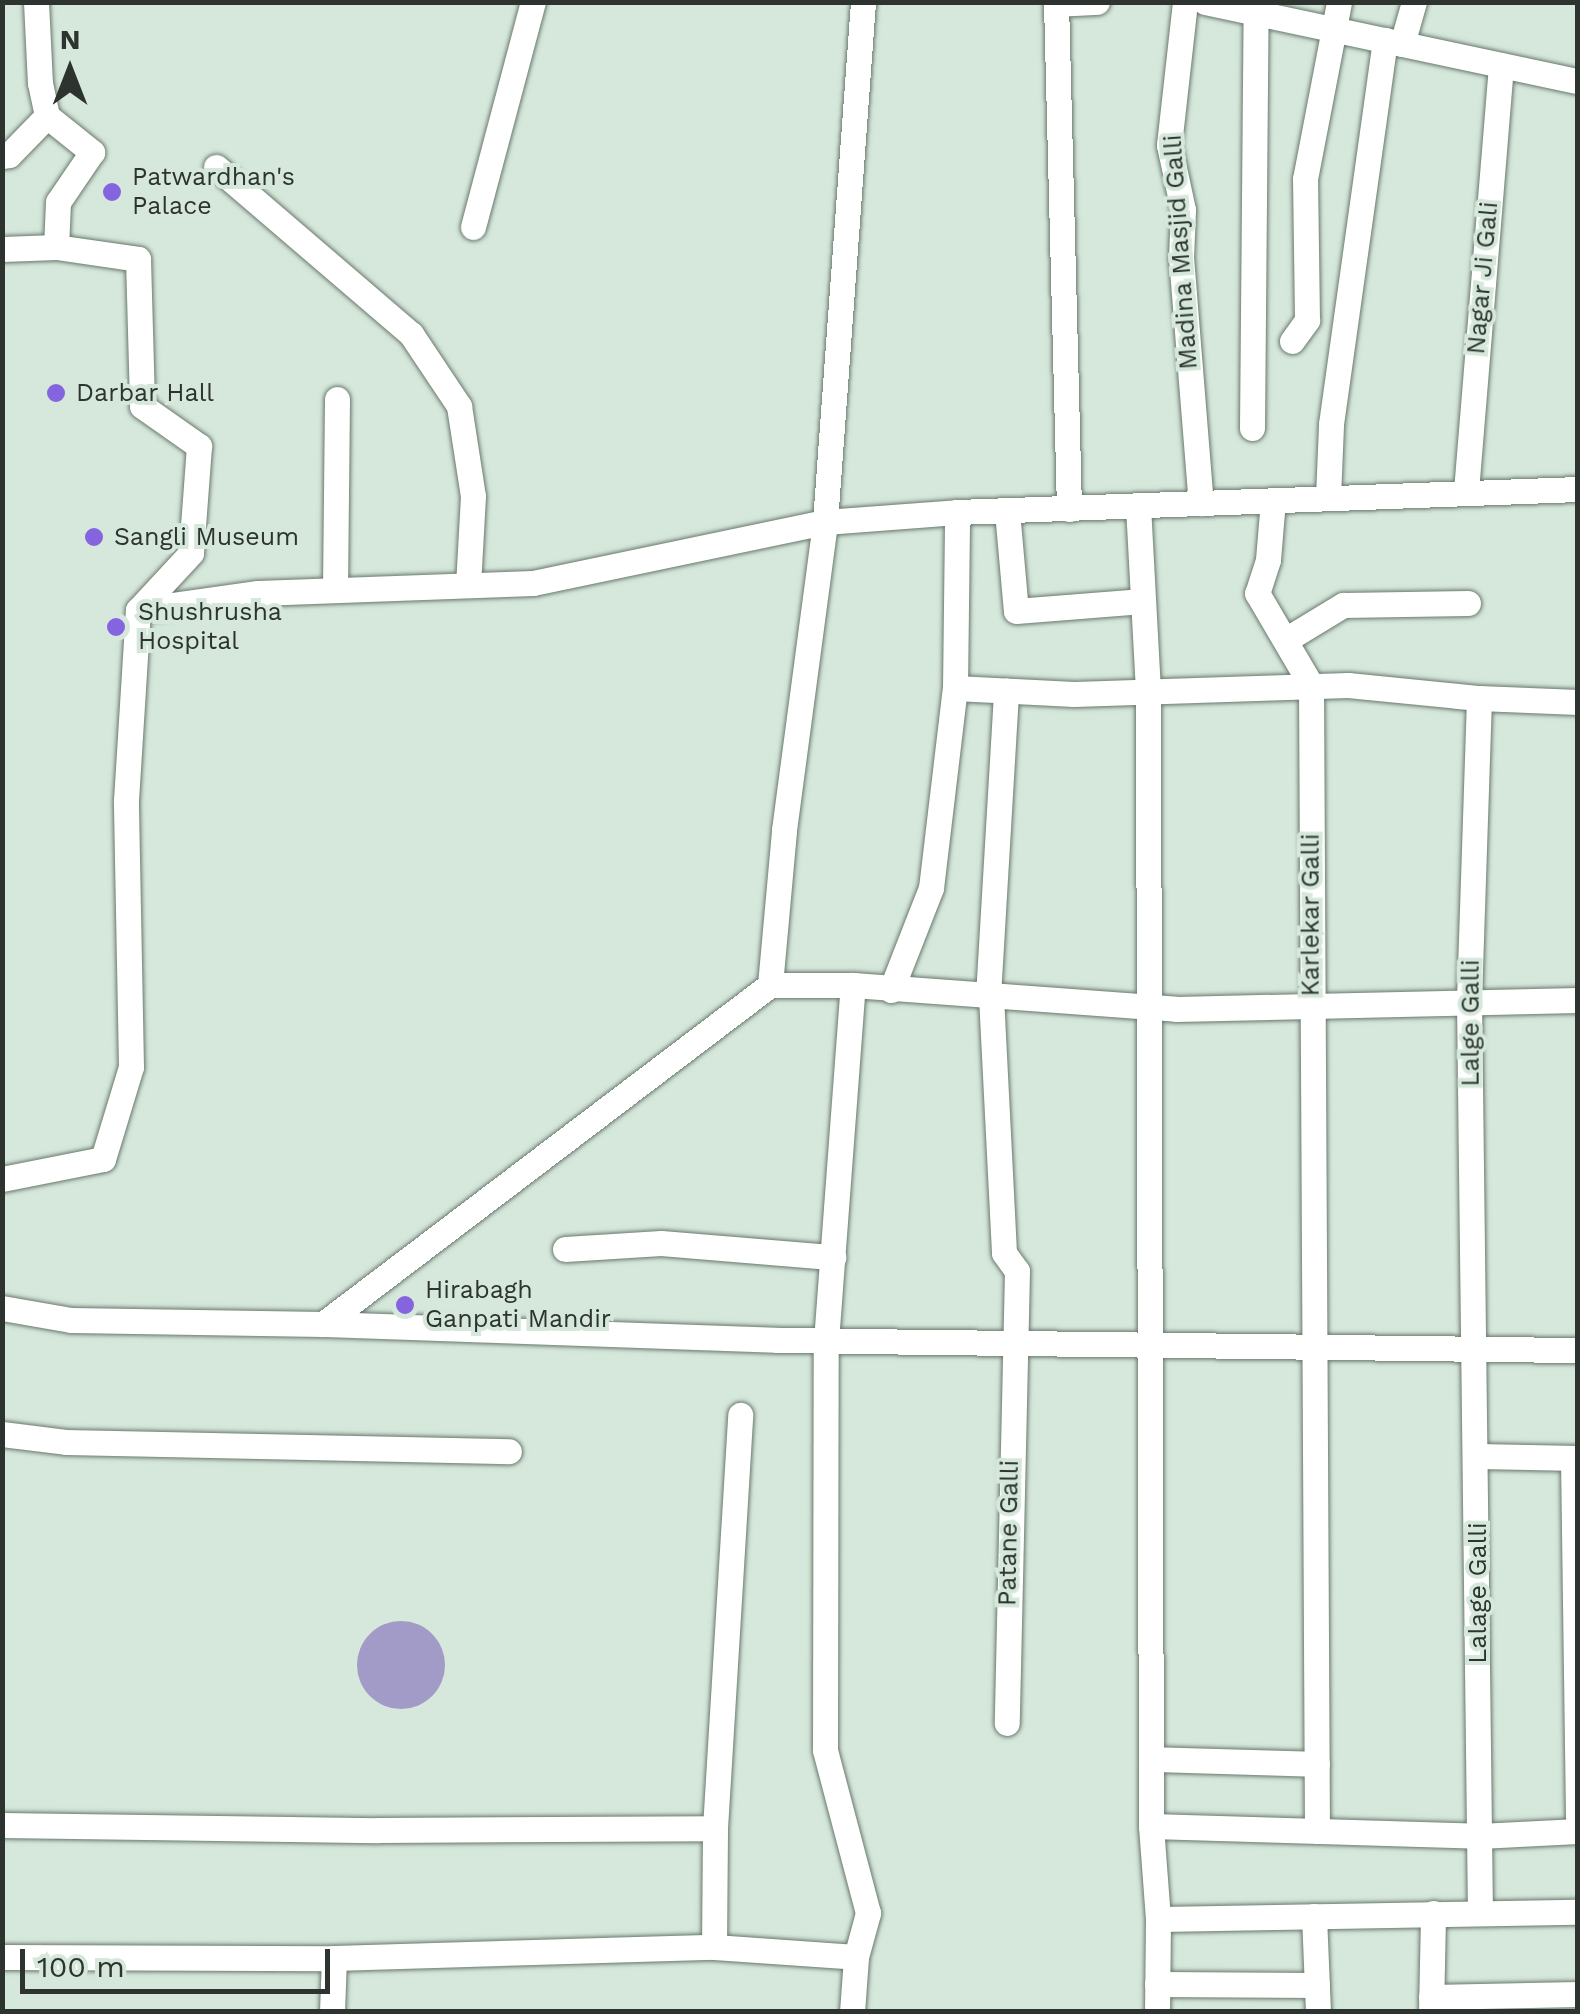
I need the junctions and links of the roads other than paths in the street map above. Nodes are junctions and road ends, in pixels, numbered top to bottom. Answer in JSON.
{"nodes":[{"id":1,"x":36,"y":2,"type":"edge"},
{"id":2,"x":533,"y":2,"type":"edge"},
{"id":3,"x":863,"y":2,"type":"edge"},
{"id":4,"x":1097,"y":2,"type":"edge"},
{"id":5,"x":1185,"y":2,"type":"edge"},
{"id":6,"x":1205,"y":2,"type":"edge"},
{"id":7,"x":1339,"y":2,"type":"edge"},
{"id":8,"x":1414,"y":2,"type":"edge"},
{"id":9,"x":1056,"y":4,"type":"edge"},
{"id":10,"x":1256,"y":8,"type":"edge"},
{"id":11,"x":1334,"y":30,"type":"junction"},
{"id":12,"x":1393,"y":42,"type":"junction"},
{"id":13,"x":1501,"y":65,"type":"junction"},
{"id":14,"x":1578,"y":81,"type":"edge"},
{"id":15,"x":46,"y":116,"type":"junction"},
{"id":16,"x":2,"y":156,"type":"edge"},
{"id":17,"x":216,"y":167,"type":"dead end"},
{"id":18,"x":473,"y":226,"type":"dead end"},
{"id":19,"x":56,"y":247,"type":"junction"},
{"id":20,"x":2,"y":248,"type":"edge"},
{"id":21,"x":1292,"y":342,"type":"dead end"},
{"id":22,"x":337,"y":399,"type":"dead end"},
{"id":23,"x":1252,"y":428,"type":"dead end"},
{"id":24,"x":1578,"y":489,"type":"edge"},
{"id":25,"x":1466,"y":491,"type":"junction"},
{"id":26,"x":1328,"y":497,"type":"junction"},
{"id":27,"x":1273,"y":500,"type":"junction"},
{"id":28,"x":1201,"y":502,"type":"junction"},
{"id":29,"x":1138,"y":506,"type":"junction"},
{"id":30,"x":1069,"y":509,"type":"junction"},
{"id":31,"x":1006,"y":511,"type":"junction"},
{"id":32,"x":957,"y":512,"type":"junction"},
{"id":33,"x":825,"y":522,"type":"junction"},
{"id":34,"x":468,"y":585,"type":"junction"},
{"id":35,"x":335,"y":590,"type":"junction"},
{"id":36,"x":1143,"y":601,"type":"junction"},
{"id":37,"x":1468,"y":604,"type":"dead end"},
{"id":38,"x":138,"y":610,"type":"junction"},
{"id":39,"x":1286,"y":639,"type":"junction"},
{"id":40,"x":1311,"y":685,"type":"junction"},
{"id":41,"x":956,"y":688,"type":"junction"},
{"id":42,"x":1006,"y":691,"type":"junction"},
{"id":43,"x":1148,"y":691,"type":"junction"},
{"id":44,"x":1479,"y":698,"type":"junction"},
{"id":45,"x":1578,"y":702,"type":"edge"},
{"id":46,"x":770,"y":985,"type":"junction"},
{"id":47,"x":854,"y":985,"type":"junction"},
{"id":48,"x":891,"y":990,"type":"junction"},
{"id":49,"x":989,"y":996,"type":"junction"},
{"id":50,"x":1578,"y":1000,"type":"edge"},
{"id":51,"x":1470,"y":1002,"type":"junction"},
{"id":52,"x":1311,"y":1006,"type":"junction"},
{"id":53,"x":1150,"y":1007,"type":"junction"},
{"id":54,"x":2,"y":1179,"type":"edge"},
{"id":55,"x":565,"y":1248,"type":"dead end"},
{"id":56,"x":832,"y":1258,"type":"junction"},
{"id":57,"x":2,"y":1308,"type":"edge"},
{"id":58,"x":322,"y":1324,"type":"junction"},
{"id":59,"x":826,"y":1341,"type":"junction"},
{"id":60,"x":1012,"y":1343,"type":"junction"},
{"id":61,"x":1152,"y":1345,"type":"junction"},
{"id":62,"x":1318,"y":1347,"type":"junction"},
{"id":63,"x":1477,"y":1349,"type":"junction"},
{"id":64,"x":1578,"y":1350,"type":"edge"},
{"id":65,"x":740,"y":1415,"type":"dead end"},
{"id":66,"x":2,"y":1434,"type":"edge"},
{"id":67,"x":509,"y":1451,"type":"dead end"},
{"id":68,"x":1478,"y":1456,"type":"junction"},
{"id":69,"x":1575,"y":1458,"type":"edge"},
{"id":70,"x":1576,"y":1548,"type":"edge"},
{"id":71,"x":1576,"y":1647,"type":"edge"},
{"id":72,"x":1006,"y":1723,"type":"dead end"},
{"id":73,"x":1577,"y":1736,"type":"edge"},
{"id":74,"x":1151,"y":1759,"type":"junction"},
{"id":75,"x":1317,"y":1764,"type":"junction"},
{"id":76,"x":1578,"y":1817,"type":"edge"},
{"id":77,"x":2,"y":1825,"type":"edge"},
{"id":78,"x":1151,"y":1826,"type":"junction"},
{"id":79,"x":715,"y":1828,"type":"junction"},
{"id":80,"x":1317,"y":1831,"type":"junction"},
{"id":81,"x":1578,"y":1832,"type":"edge"},
{"id":82,"x":1479,"y":1836,"type":"junction"},
{"id":83,"x":1480,"y":1912,"type":"junction"},
{"id":84,"x":1578,"y":1912,"type":"edge"},
{"id":85,"x":1433,"y":1913,"type":"junction"},
{"id":86,"x":1314,"y":1916,"type":"junction"},
{"id":87,"x":1158,"y":1920,"type":"junction"},
{"id":88,"x":714,"y":1947,"type":"junction"},
{"id":89,"x":2,"y":1957,"type":"edge"},
{"id":90,"x":856,"y":1957,"type":"junction"},
{"id":91,"x":334,"y":1958,"type":"junction"},
{"id":92,"x":1158,"y":1984,"type":"junction"},
{"id":93,"x":1316,"y":1985,"type":"junction"},
{"id":94,"x":1578,"y":1994,"type":"edge"},
{"id":95,"x":1431,"y":2004,"type":"edge"},
{"id":96,"x":332,"y":2012,"type":"edge"},
{"id":97,"x":852,"y":2012,"type":"edge"},
{"id":98,"x":1157,"y":2012,"type":"edge"},
{"id":99,"x":1318,"y":2012,"type":"edge"}],
"edges":[{"from":1,"to":15,"type":"street"},
{"from":2,"to":18,"type":"street"},
{"from":3,"to":33,"type":"street"},
{"from":4,"to":9,"type":"street"},
{"from":5,"to":28,"type":"street","name":"Madina Masjid Galli"},
{"from":6,"to":10,"type":"street"},
{"from":7,"to":11,"type":"street"},
{"from":8,"to":12,"type":"street"},
{"from":9,"to":30,"type":"street"},
{"from":10,"to":11,"type":"street"},
{"from":10,"to":23,"type":"street"},
{"from":11,"to":12,"type":"street"},
{"from":11,"to":21,"type":"street"},
{"from":12,"to":13,"type":"street"},
{"from":12,"to":26,"type":"street"},
{"from":13,"to":14,"type":"street"},
{"from":13,"to":25,"type":"street","name":"Nagar Ji Gali"},
{"from":15,"to":16,"type":"street"},
{"from":15,"to":19,"type":"street"},
{"from":17,"to":34,"type":"street"},
{"from":19,"to":20,"type":"street"},
{"from":19,"to":38,"type":"street"},
{"from":22,"to":35,"type":"street"},
{"from":24,"to":25,"type":"street"},
{"from":25,"to":26,"type":"street"},
{"from":26,"to":27,"type":"street"},
{"from":27,"to":28,"type":"street"},
{"from":27,"to":39,"type":"street","name":"Karlekar Galli"},
{"from":28,"to":29,"type":"street"},
{"from":29,"to":30,"type":"street"},
{"from":29,"to":36,"type":"street"},
{"from":30,"to":31,"type":"street"},
{"from":31,"to":32,"type":"street"},
{"from":31,"to":36,"type":"street"},
{"from":32,"to":33,"type":"street"},
{"from":32,"to":41,"type":"street"},
{"from":33,"to":34,"type":"street"},
{"from":33,"to":46,"type":"street"},
{"from":34,"to":35,"type":"street"},
{"from":35,"to":38,"type":"street"},
{"from":36,"to":43,"type":"street"},
{"from":37,"to":39,"type":"street"},
{"from":38,"to":54,"type":"street"},
{"from":39,"to":40,"type":"street","name":"Karlekar Galli"},
{"from":40,"to":43,"type":"street"},
{"from":40,"to":44,"type":"street"},
{"from":40,"to":52,"type":"street","name":"Karlekar Galli"},
{"from":41,"to":42,"type":"street"},
{"from":41,"to":48,"type":"street"},
{"from":42,"to":43,"type":"street"},
{"from":42,"to":49,"type":"street","name":"Patane Galli"},
{"from":43,"to":53,"type":"street"},
{"from":44,"to":45,"type":"street"},
{"from":44,"to":51,"type":"street","name":"Lalge Galli"},
{"from":46,"to":47,"type":"street"},
{"from":46,"to":58,"type":"street"},
{"from":47,"to":48,"type":"street"},
{"from":47,"to":56,"type":"street"},
{"from":48,"to":49,"type":"street"},
{"from":49,"to":53,"type":"street"},
{"from":49,"to":60,"type":"street","name":"Patane Galli"},
{"from":50,"to":51,"type":"street"},
{"from":51,"to":52,"type":"street"},
{"from":51,"to":63,"type":"street","name":"Lalge Galli"},
{"from":52,"to":53,"type":"street"},
{"from":52,"to":62,"type":"street","name":"Karlekar Galli"},
{"from":53,"to":61,"type":"street"},
{"from":55,"to":56,"type":"street"},
{"from":56,"to":59,"type":"street"},
{"from":57,"to":58,"type":"street"},
{"from":58,"to":59,"type":"street"},
{"from":59,"to":60,"type":"street"},
{"from":59,"to":90,"type":"street"},
{"from":60,"to":61,"type":"street"},
{"from":60,"to":72,"type":"street","name":"Patane Galli"},
{"from":61,"to":62,"type":"street"},
{"from":61,"to":74,"type":"street"},
{"from":62,"to":63,"type":"street"},
{"from":62,"to":75,"type":"street","name":"Karlekar Galli"},
{"from":63,"to":64,"type":"street"},
{"from":63,"to":68,"type":"street","name":"Lalage Galli"},
{"from":65,"to":79,"type":"street"},
{"from":66,"to":67,"type":"street"},
{"from":68,"to":69,"type":"street"},
{"from":68,"to":82,"type":"street","name":"Lalage Galli"},
{"from":69,"to":70,"type":"street"},
{"from":70,"to":71,"type":"street"},
{"from":71,"to":73,"type":"street"},
{"from":73,"to":76,"type":"street"},
{"from":74,"to":75,"type":"street"},
{"from":74,"to":78,"type":"street"},
{"from":75,"to":80,"type":"street","name":"Karlekar Galli"},
{"from":77,"to":79,"type":"street"},
{"from":78,"to":80,"type":"street"},
{"from":78,"to":87,"type":"street"},
{"from":79,"to":88,"type":"street"},
{"from":80,"to":82,"type":"street"},
{"from":81,"to":82,"type":"street"},
{"from":82,"to":83,"type":"street","name":"Lalage Galli"},
{"from":83,"to":84,"type":"street"},
{"from":83,"to":85,"type":"street"},
{"from":85,"to":86,"type":"street"},
{"from":85,"to":95,"type":"street"},
{"from":86,"to":87,"type":"street"},
{"from":86,"to":93,"type":"street"},
{"from":87,"to":92,"type":"street"},
{"from":88,"to":90,"type":"street"},
{"from":88,"to":91,"type":"street"},
{"from":89,"to":91,"type":"street"},
{"from":90,"to":97,"type":"street"},
{"from":91,"to":96,"type":"street"},
{"from":92,"to":93,"type":"street"},
{"from":92,"to":98,"type":"street"},
{"from":93,"to":99,"type":"street"},
{"from":94,"to":95,"type":"street"}]}
